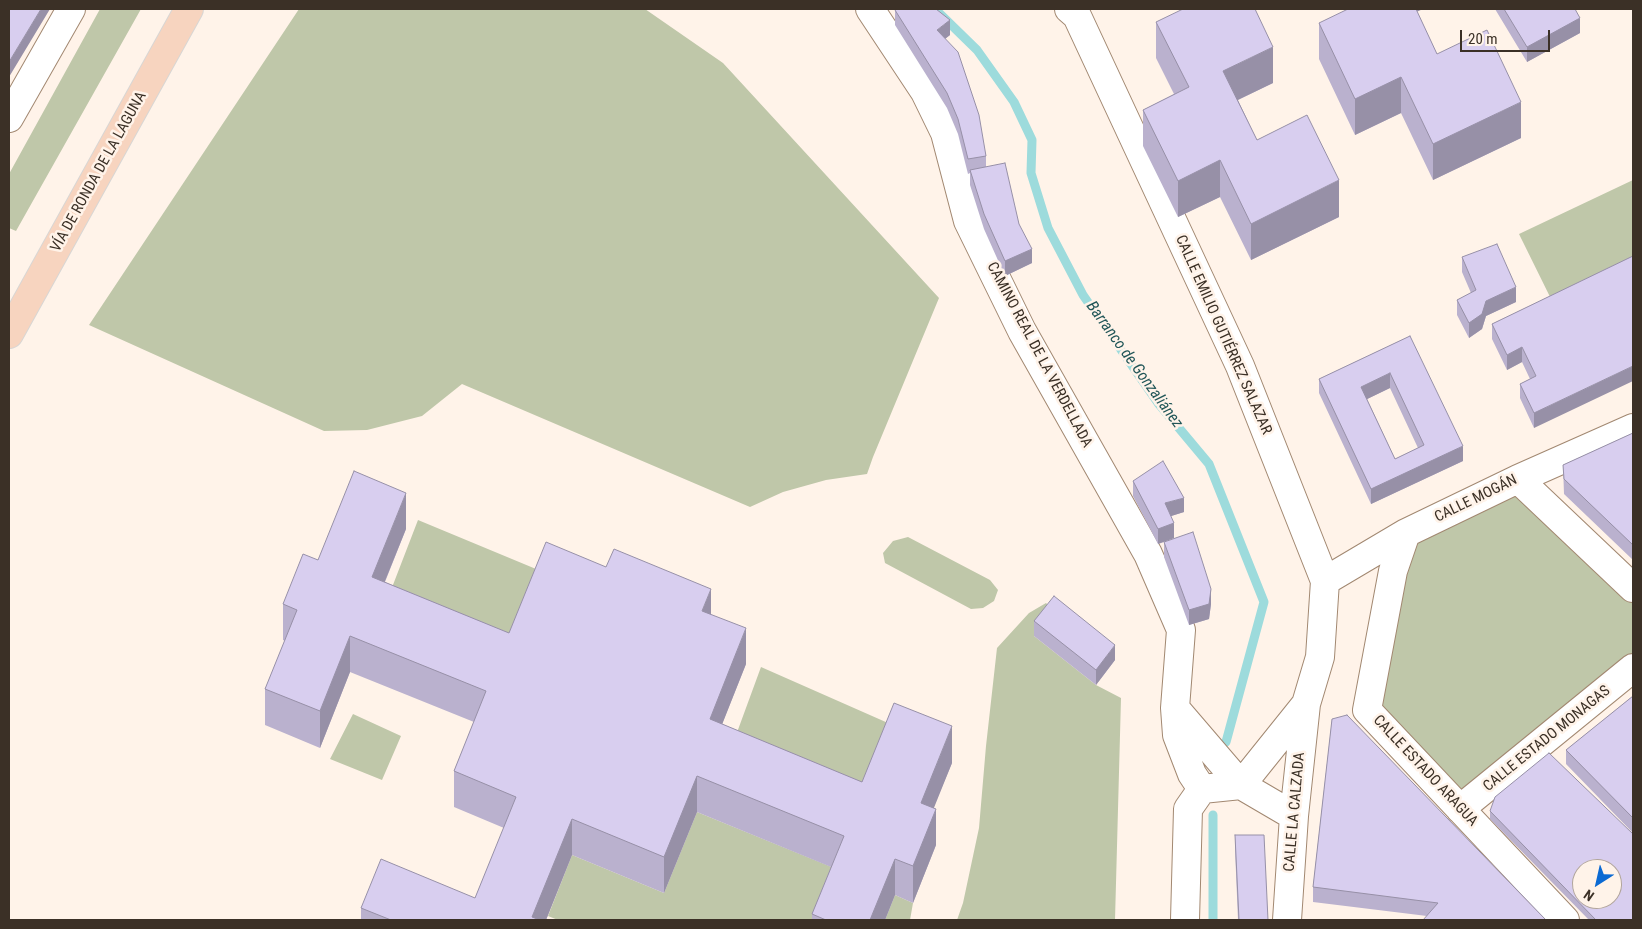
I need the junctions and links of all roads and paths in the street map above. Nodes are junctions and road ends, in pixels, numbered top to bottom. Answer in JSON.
{"nodes":[{"id":1,"x":71,"y":9,"type":"edge"},
{"id":2,"x":190,"y":9,"type":"edge"},
{"id":3,"x":870,"y":9,"type":"edge"},
{"id":4,"x":1079,"y":11,"type":"edge"},
{"id":5,"x":9,"y":118,"type":"edge"},
{"id":6,"x":9,"y":334,"type":"edge"},
{"id":7,"x":1633,"y":428,"type":"edge"},
{"id":8,"x":1518,"y":479,"type":"junction"},
{"id":9,"x":1406,"y":533,"type":"junction"},
{"id":10,"x":1325,"y":581,"type":"junction"},
{"id":11,"x":1633,"y":588,"type":"edge"},
{"id":12,"x":1633,"y":668,"type":"edge"},
{"id":13,"x":1306,"y":704,"type":"junction"},
{"id":14,"x":1175,"y":708,"type":"junction"},
{"id":15,"x":1241,"y":785,"type":"junction"},
{"id":16,"x":1202,"y":789,"type":"junction"},
{"id":17,"x":1460,"y":809,"type":"junction"},
{"id":18,"x":1294,"y":816,"type":"junction"},
{"id":19,"x":1185,"y":920,"type":"edge"},
{"id":20,"x":1287,"y":920,"type":"edge"},
{"id":21,"x":1565,"y":920,"type":"edge"}],
"edges":[{"from":1,"to":5,"type":"street"},
{"from":2,"to":6,"type":"main road","name":"VÍA DE RONDA DE LA LAGUNA"},
{"from":3,"to":14,"type":"street","name":"CAMINO REAL DE LA VERDELLADA"},
{"from":4,"to":10,"type":"street","name":"CALLE EMILIO GUTIÉRREZ SALAZAR"},
{"from":7,"to":8,"type":"street","name":"CALLE MOGÁN"},
{"from":8,"to":9,"type":"street","name":"CALLE MOGÁN"},
{"from":8,"to":11,"type":"street"},
{"from":9,"to":10,"type":"street","name":"CALLE MOGÁN"},
{"from":9,"to":17,"type":"street","name":"CALLE ESTADO ARAGUA"},
{"from":10,"to":13,"type":"street","name":"CALLE EMILIO GUTIÉRREZ SALAZAR"},
{"from":12,"to":17,"type":"street","name":"CALLE ESTADO MONAGAS"},
{"from":13,"to":15,"type":"street"},
{"from":13,"to":18,"type":"street","name":"CALLE LA CALZADA"},
{"from":14,"to":15,"type":"street"},
{"from":14,"to":16,"type":"street","name":"CAMINO REAL DE LA VERDELLADA"},
{"from":15,"to":16,"type":"street"},
{"from":15,"to":18,"type":"street"},
{"from":16,"to":19,"type":"street"},
{"from":17,"to":21,"type":"street","name":"CALLE ESTADO ARAGUA"},
{"from":18,"to":20,"type":"street","name":"CALLE LA CALZADA"}]}
